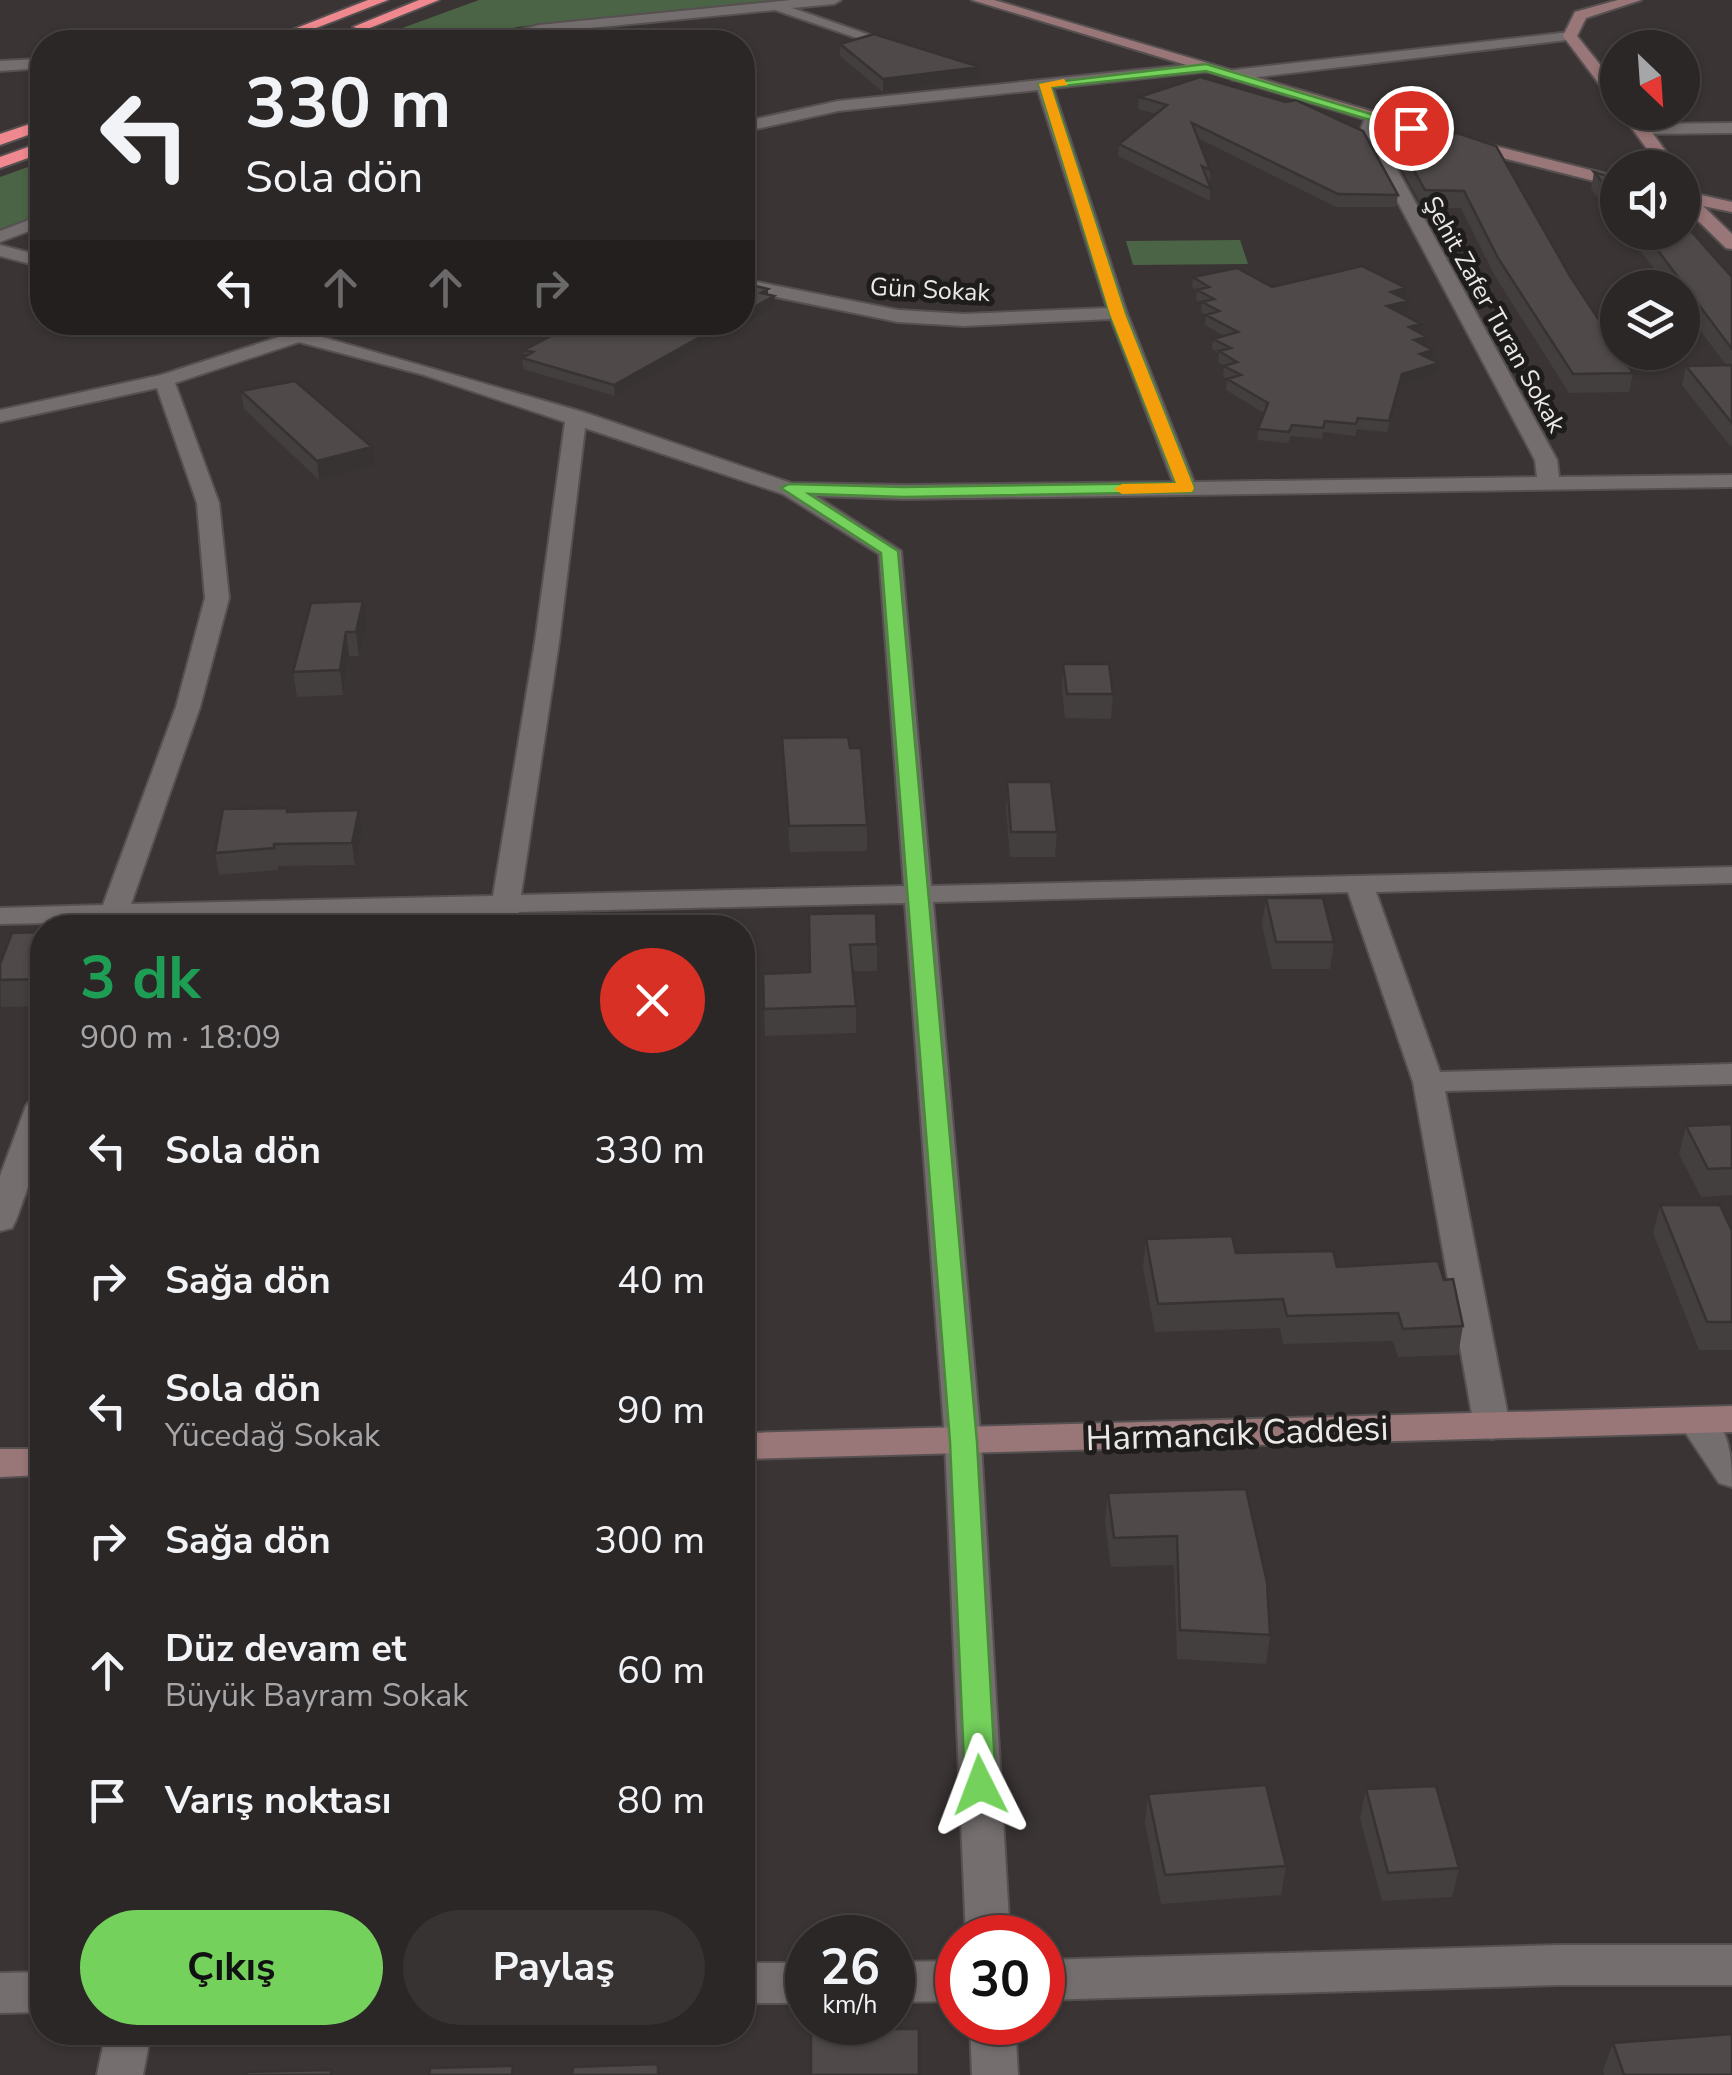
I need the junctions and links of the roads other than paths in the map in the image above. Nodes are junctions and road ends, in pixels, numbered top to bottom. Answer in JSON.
{"nodes":[{"id":1,"x":381,"y":0,"type":"edge"},
{"id":2,"x":432,"y":0,"type":"edge"},
{"id":3,"x":834,"y":0,"type":"edge"},
{"id":4,"x":979,"y":0,"type":"edge"},
{"id":5,"x":1634,"y":0,"type":"edge"},
{"id":6,"x":775,"y":8,"type":"junction"},
{"id":7,"x":300,"y":30,"type":"edge"},
{"id":8,"x":352,"y":30,"type":"dead end"},
{"id":9,"x":534,"y":30,"type":"edge"},
{"id":10,"x":1570,"y":36,"type":"junction"},
{"id":11,"x":924,"y":55,"type":"edge"},
{"id":12,"x":30,"y":65,"type":"edge"},
{"id":13,"x":0,"y":66,"type":"edge"},
{"id":14,"x":1206,"y":68,"type":"junction"},
{"id":15,"x":977,"y":71,"type":"edge"},
{"id":16,"x":1232,"y":75,"type":"junction"},
{"id":17,"x":1600,"y":75,"type":"edge"},
{"id":18,"x":1037,"y":85,"type":"junction"},
{"id":19,"x":1373,"y":117,"type":"junction"},
{"id":20,"x":755,"y":124,"type":"edge"},
{"id":21,"x":1700,"y":128,"type":"edge"},
{"id":22,"x":1732,"y":128,"type":"edge"},
{"id":23,"x":30,"y":129,"type":"edge"},
{"id":24,"x":0,"y":140,"type":"edge"},
{"id":25,"x":30,"y":152,"type":"edge"},
{"id":26,"x":0,"y":163,"type":"edge"},
{"id":27,"x":1600,"y":177,"type":"edge"},
{"id":28,"x":1700,"y":198,"type":"edge"},
{"id":29,"x":1732,"y":207,"type":"edge"},
{"id":30,"x":1700,"y":211,"type":"edge"},
{"id":31,"x":30,"y":225,"type":"edge"},
{"id":32,"x":0,"y":237,"type":"edge"},
{"id":33,"x":1732,"y":244,"type":"edge"},
{"id":34,"x":0,"y":250,"type":"edge"},
{"id":35,"x":30,"y":259,"type":"edge"},
{"id":36,"x":755,"y":287,"type":"edge"},
{"id":37,"x":1118,"y":314,"type":"junction"},
{"id":38,"x":286,"y":335,"type":"edge"},
{"id":39,"x":302,"y":335,"type":"edge"},
{"id":40,"x":296,"y":338,"type":"junction"},
{"id":41,"x":164,"y":382,"type":"junction"},
{"id":42,"x":0,"y":416,"type":"edge"},
{"id":43,"x":576,"y":416,"type":"junction"},
{"id":44,"x":1732,"y":481,"type":"edge"},
{"id":45,"x":1549,"y":484,"type":"junction"},
{"id":46,"x":789,"y":488,"type":"junction"},
{"id":47,"x":1186,"y":488,"type":"junction"},
{"id":48,"x":1732,"y":875,"type":"edge"},
{"id":49,"x":1358,"y":882,"type":"junction"},
{"id":50,"x":915,"y":892,"type":"junction"},
{"id":51,"x":114,"y":915,"type":"edge"},
{"id":52,"x":503,"y":915,"type":"edge"},
{"id":53,"x":520,"y":915,"type":"edge"},
{"id":54,"x":0,"y":916,"type":"edge"},
{"id":55,"x":30,"y":917,"type":"edge"},
{"id":56,"x":1732,"y":1074,"type":"edge"},
{"id":57,"x":1428,"y":1082,"type":"junction"},
{"id":58,"x":30,"y":1139,"type":"edge"},
{"id":59,"x":0,"y":1220,"type":"edge"},
{"id":60,"x":1732,"y":1419,"type":"edge"},
{"id":61,"x":1695,"y":1420,"type":"junction"},
{"id":62,"x":1492,"y":1426,"type":"junction"},
{"id":63,"x":963,"y":1442,"type":"junction"},
{"id":64,"x":755,"y":1446,"type":"edge"},
{"id":65,"x":30,"y":1462,"type":"edge"},
{"id":66,"x":0,"y":1463,"type":"edge"},
{"id":67,"x":1732,"y":1472,"type":"edge"},
{"id":68,"x":987,"y":1915,"type":"edge"},
{"id":69,"x":1732,"y":1965,"type":"edge"},
{"id":70,"x":1065,"y":1980,"type":"edge"},
{"id":71,"x":785,"y":1983,"type":"edge"},
{"id":72,"x":755,"y":1984,"type":"edge"},
{"id":73,"x":30,"y":1992,"type":"edge"},
{"id":74,"x":0,"y":1993,"type":"edge"},
{"id":75,"x":126,"y":2045,"type":"edge"},
{"id":76,"x":993,"y":2045,"type":"edge"},
{"id":77,"x":120,"y":2075,"type":"edge"},
{"id":78,"x":995,"y":2075,"type":"edge"}],
"edges":[{"from":1,"to":7,"type":"highway"},
{"from":2,"to":8,"type":"highway"},
{"from":3,"to":6,"type":"street"},
{"from":4,"to":14,"type":"street"},
{"from":5,"to":10,"type":"street"},
{"from":6,"to":9,"type":"street"},
{"from":6,"to":11,"type":"street"},
{"from":10,"to":16,"type":"street"},
{"from":10,"to":17,"type":"street"},
{"from":12,"to":13,"type":"street"},
{"from":14,"to":16,"type":"street"},
{"from":14,"to":18,"type":"street"},
{"from":15,"to":18,"type":"street"},
{"from":16,"to":19,"type":"street"},
{"from":18,"to":20,"type":"street"},
{"from":18,"to":37,"type":"street"},
{"from":19,"to":27,"type":"street"},
{"from":19,"to":45,"type":"street","name":"Şehit Zafer Turan Sokak"},
{"from":21,"to":22,"type":"street"},
{"from":23,"to":24,"type":"highway"},
{"from":25,"to":26,"type":"highway"},
{"from":28,"to":29,"type":"street"},
{"from":30,"to":33,"type":"street"},
{"from":31,"to":32,"type":"street"},
{"from":34,"to":35,"type":"street"},
{"from":36,"to":37,"type":"street","name":"Gün Sokak"},
{"from":37,"to":47,"type":"street"},
{"from":38,"to":40,"type":"street"},
{"from":39,"to":40,"type":"street"},
{"from":40,"to":41,"type":"street"},
{"from":40,"to":43,"type":"street"},
{"from":41,"to":42,"type":"street"},
{"from":41,"to":51,"type":"street"},
{"from":43,"to":46,"type":"street"},
{"from":43,"to":52,"type":"street"},
{"from":44,"to":45,"type":"street"},
{"from":45,"to":47,"type":"street"},
{"from":46,"to":47,"type":"street"},
{"from":46,"to":50,"type":"street"},
{"from":48,"to":49,"type":"street"},
{"from":49,"to":50,"type":"street"},
{"from":49,"to":57,"type":"street"},
{"from":50,"to":53,"type":"street"},
{"from":50,"to":63,"type":"street"},
{"from":54,"to":55,"type":"street"},
{"from":56,"to":57,"type":"street"},
{"from":57,"to":62,"type":"street"},
{"from":58,"to":59,"type":"street"},
{"from":60,"to":61,"type":"street","name":"Harmancık Caddesi"},
{"from":61,"to":62,"type":"street","name":"Harmancık Caddesi"},
{"from":61,"to":67,"type":"street"},
{"from":62,"to":63,"type":"street","name":"Harmancık Caddesi"},
{"from":63,"to":64,"type":"street","name":"Harmancık Caddesi"},
{"from":63,"to":68,"type":"street"},
{"from":65,"to":66,"type":"street"},
{"from":69,"to":70,"type":"street"},
{"from":71,"to":72,"type":"street"},
{"from":73,"to":74,"type":"street"},
{"from":75,"to":77,"type":"street"},
{"from":76,"to":78,"type":"street"}]}
